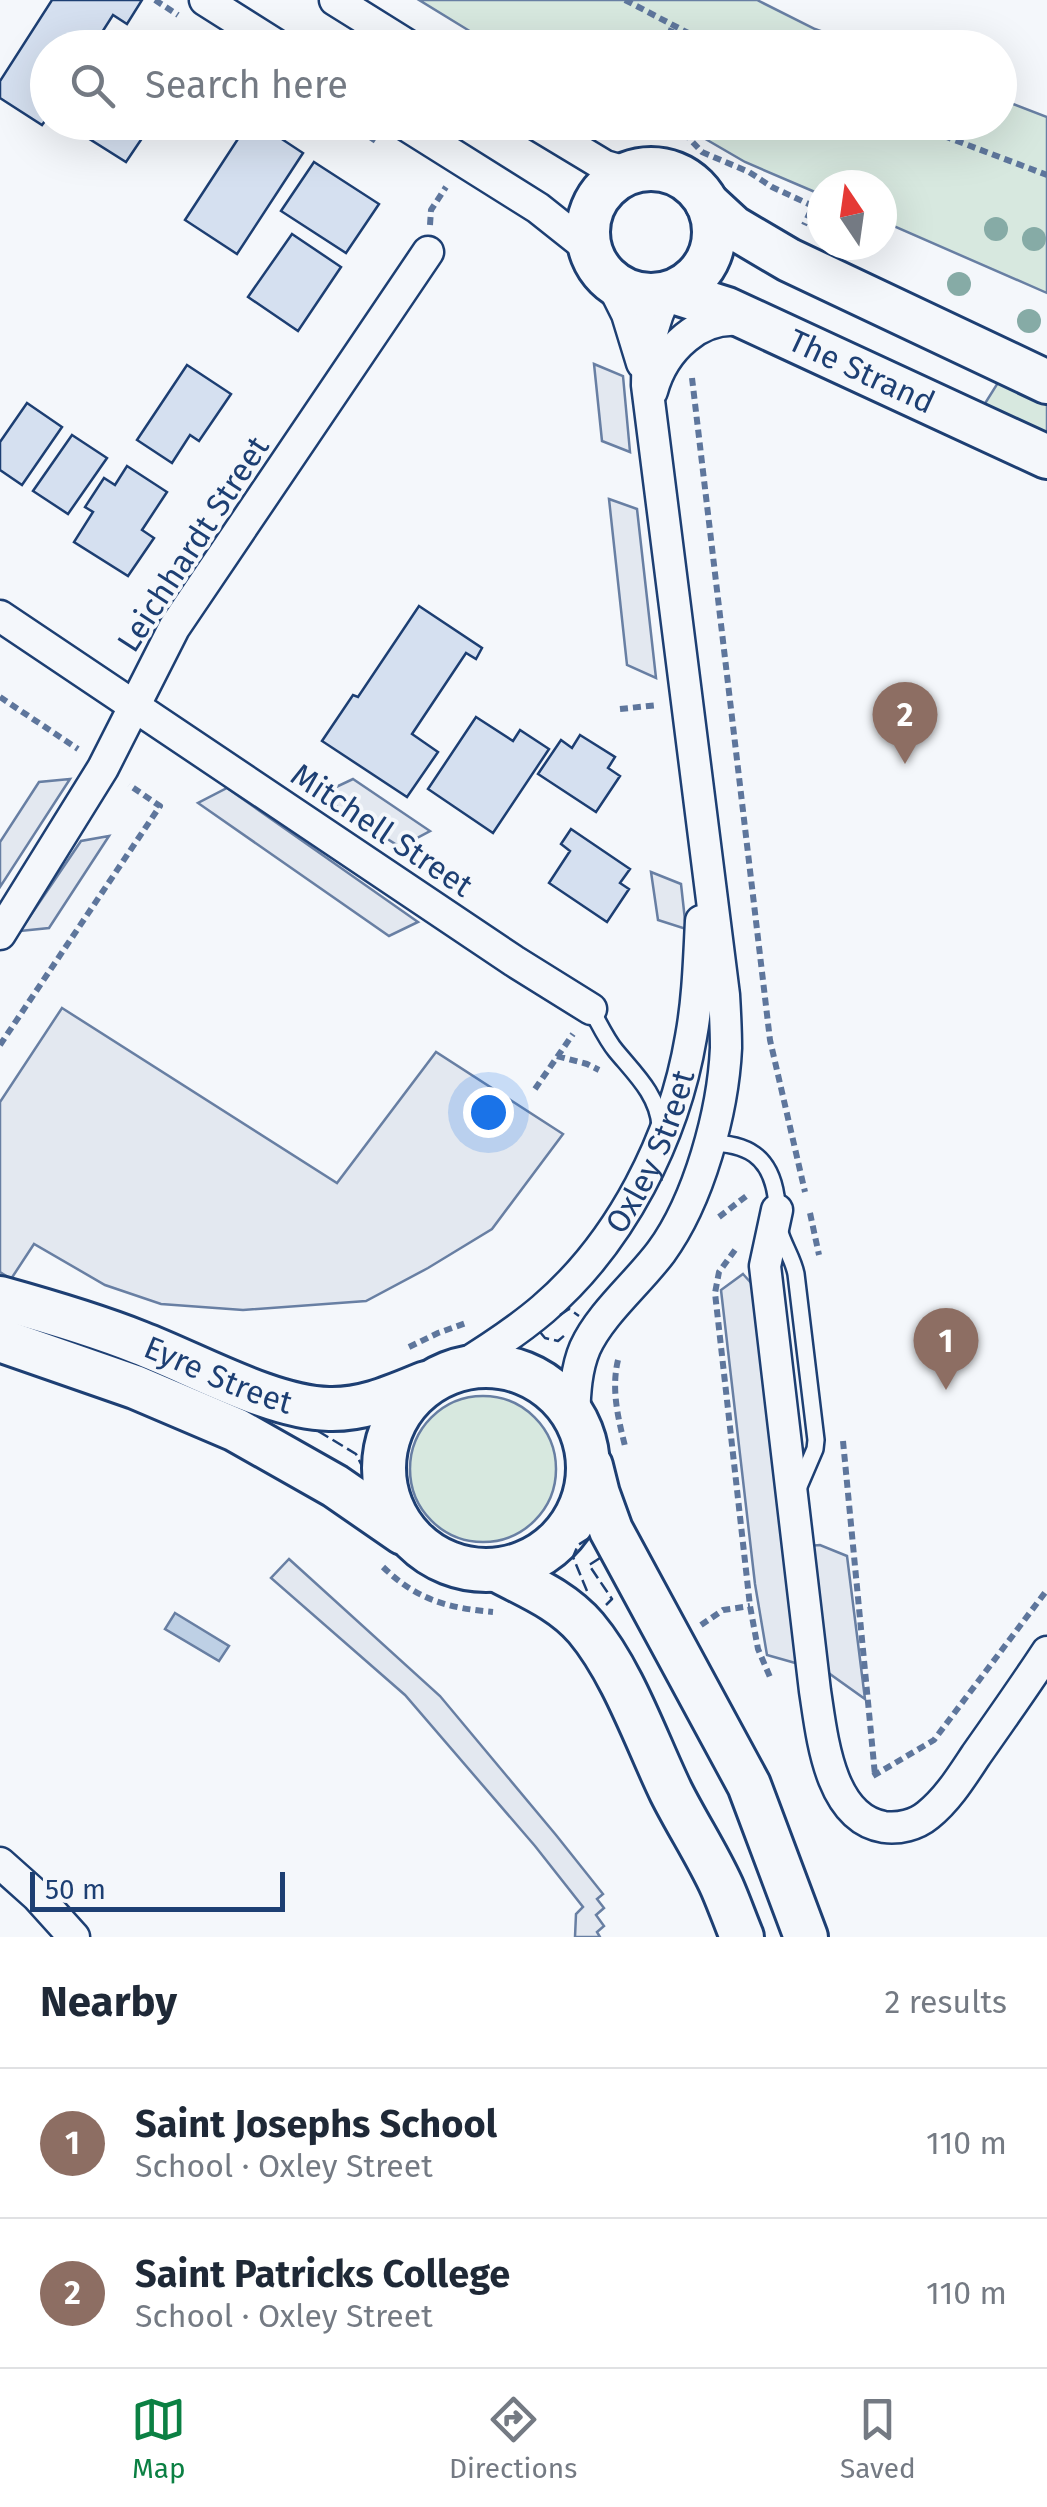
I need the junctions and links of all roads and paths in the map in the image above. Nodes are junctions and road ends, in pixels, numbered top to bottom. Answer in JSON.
{"nodes":[{"id":1,"x":205,"y":0,"type":"edge"},
{"id":2,"x":335,"y":0,"type":"edge"},
{"id":3,"x":625,"y":0,"type":"edge"},
{"id":4,"x":674,"y":25,"type":"junction"},
{"id":5,"x":252,"y":30,"type":"edge"},
{"id":6,"x":383,"y":30,"type":"edge"},
{"id":7,"x":672,"y":30,"type":"edge"},
{"id":8,"x":683,"y":30,"type":"edge"},
{"id":9,"x":430,"y":140,"type":"edge"},
{"id":10,"x":562,"y":140,"type":"edge"},
{"id":11,"x":953,"y":140,"type":"edge"},
{"id":12,"x":629,"y":173,"type":"junction"},
{"id":13,"x":1047,"y":176,"type":"edge"},
{"id":14,"x":707,"y":202,"type":"junction"},
{"id":15,"x":428,"y":252,"type":"dead end"},
{"id":16,"x":602,"y":270,"type":"junction"},
{"id":17,"x":670,"y":293,"type":"junction"},
{"id":18,"x":762,"y":326,"type":"junction"},
{"id":19,"x":693,"y":370,"type":"dead end"},
{"id":20,"x":1047,"y":382,"type":"edge"},
{"id":21,"x":648,"y":393,"type":"junction"},
{"id":22,"x":1047,"y":457,"type":"edge"},
{"id":23,"x":0,"y":616,"type":"edge"},
{"id":24,"x":135,"y":705,"type":"junction"},
{"id":25,"x":706,"y":858,"type":"junction"},
{"id":26,"x":0,"y":934,"type":"edge"},
{"id":27,"x":592,"y":1009,"type":"junction"},
{"id":28,"x":558,"y":1056,"type":"junction"},
{"id":29,"x":604,"y":1073,"type":"dead end"},
{"id":30,"x":535,"y":1088,"type":"dead end"},
{"id":31,"x":708,"y":1143,"type":"junction"},
{"id":32,"x":656,"y":1150,"type":"junction"},
{"id":33,"x":800,"y":1172,"type":"junction"},
{"id":34,"x":772,"y":1179,"type":"junction"},
{"id":35,"x":638,"y":1186,"type":"junction"},
{"id":36,"x":767,"y":1205,"type":"junction"},
{"id":37,"x":716,"y":1220,"type":"dead end"},
{"id":38,"x":743,"y":1240,"type":"dead end"},
{"id":39,"x":820,"y":1260,"type":"dead end"},
{"id":40,"x":0,"y":1298,"type":"edge"},
{"id":41,"x":474,"y":1320,"type":"dead end"},
{"id":42,"x":0,"y":1340,"type":"edge"},
{"id":43,"x":405,"y":1349,"type":"dead end"},
{"id":44,"x":622,"y":1349,"type":"dead end"},
{"id":45,"x":448,"y":1374,"type":"junction"},
{"id":46,"x":842,"y":1438,"type":"dead end"},
{"id":47,"x":596,"y":1441,"type":"junction"},
{"id":48,"x":793,"y":1500,"type":"junction"},
{"id":49,"x":412,"y":1540,"type":"junction"},
{"id":50,"x":371,"y":1556,"type":"dead end"},
{"id":51,"x":497,"y":1570,"type":"junction"},
{"id":52,"x":1047,"y":1590,"type":"edge"},
{"id":53,"x":750,"y":1606,"type":"junction"},
{"id":54,"x":692,"y":1610,"type":"dead end"},
{"id":55,"x":505,"y":1616,"type":"dead end"},
{"id":56,"x":1047,"y":1652,"type":"edge"},
{"id":57,"x":770,"y":1677,"type":"dead end"},
{"id":58,"x":875,"y":1775,"type":"junction"},
{"id":59,"x":840,"y":1791,"type":"junction"},
{"id":60,"x":0,"y":1863,"type":"edge"},
{"id":61,"x":74,"y":1937,"type":"edge"},
{"id":62,"x":742,"y":1937,"type":"edge"},
{"id":63,"x":806,"y":1937,"type":"edge"}],
"edges":[{"from":1,"to":5,"type":"street"},
{"from":2,"to":6,"type":"street"},
{"from":3,"to":4,"type":"path"},
{"from":4,"to":7,"type":"path"},
{"from":4,"to":8,"type":"path"},
{"from":9,"to":16,"type":"street"},
{"from":10,"to":12,"type":"street"},
{"from":11,"to":13,"type":"path"},
{"from":12,"to":14,"type":"main road"},
{"from":12,"to":16,"type":"main road"},
{"from":14,"to":17,"type":"main road"},
{"from":14,"to":20,"type":"main road"},
{"from":15,"to":24,"type":"street","name":"Leichhardt Street"},
{"from":16,"to":17,"type":"main road"},
{"from":16,"to":21,"type":"street","name":"Oxley Street"},
{"from":17,"to":18,"type":"main road","name":"The Strand"},
{"from":17,"to":21,"type":"street","name":"Oxley Street"},
{"from":18,"to":21,"type":"street"},
{"from":18,"to":22,"type":"main road","name":"The Strand"},
{"from":19,"to":33,"type":"path"},
{"from":21,"to":25,"type":"street","name":"Oxley Street"},
{"from":23,"to":24,"type":"street","name":"Mitchell Street"},
{"from":24,"to":26,"type":"street","name":"Leichhardt Street"},
{"from":24,"to":27,"type":"street","name":"Mitchell Street"},
{"from":25,"to":31,"type":"street","name":"Oxley Street"},
{"from":25,"to":32,"type":"street","name":"Oxley Street"},
{"from":27,"to":28,"type":"path"},
{"from":27,"to":32,"type":"lane","name":"Mitchell Street"},
{"from":28,"to":29,"type":"path"},
{"from":28,"to":30,"type":"path"},
{"from":31,"to":34,"type":"lane"},
{"from":31,"to":35,"type":"street"},
{"from":31,"to":47,"type":"street","name":"Oxley Street"},
{"from":32,"to":35,"type":"street","name":"Oxley Street"},
{"from":33,"to":34,"type":"path"},
{"from":33,"to":39,"type":"path"},
{"from":34,"to":36,"type":"lane"},
{"from":35,"to":45,"type":"street","name":"Oxley Street"},
{"from":36,"to":37,"type":"path"},
{"from":36,"to":48,"type":"street"},
{"from":36,"to":48,"type":"lane"},
{"from":38,"to":53,"type":"path"},
{"from":40,"to":45,"type":"main road","name":"Eyre Street"},
{"from":41,"to":43,"type":"path"},
{"from":42,"to":49,"type":"main road","name":"Eyre Street"},
{"from":44,"to":47,"type":"path"},
{"from":45,"to":47,"type":"main road"},
{"from":45,"to":49,"type":"main road"},
{"from":46,"to":58,"type":"path"},
{"from":47,"to":51,"type":"main road"},
{"from":47,"to":63,"type":"main road","name":"Oxley Street"},
{"from":48,"to":59,"type":"street"},
{"from":49,"to":51,"type":"main road"},
{"from":50,"to":55,"type":"path"},
{"from":51,"to":62,"type":"main road"},
{"from":52,"to":58,"type":"path"},
{"from":53,"to":54,"type":"path"},
{"from":53,"to":57,"type":"path"},
{"from":56,"to":59,"type":"street"},
{"from":58,"to":59,"type":"path"},
{"from":60,"to":61,"type":"street"}]}
